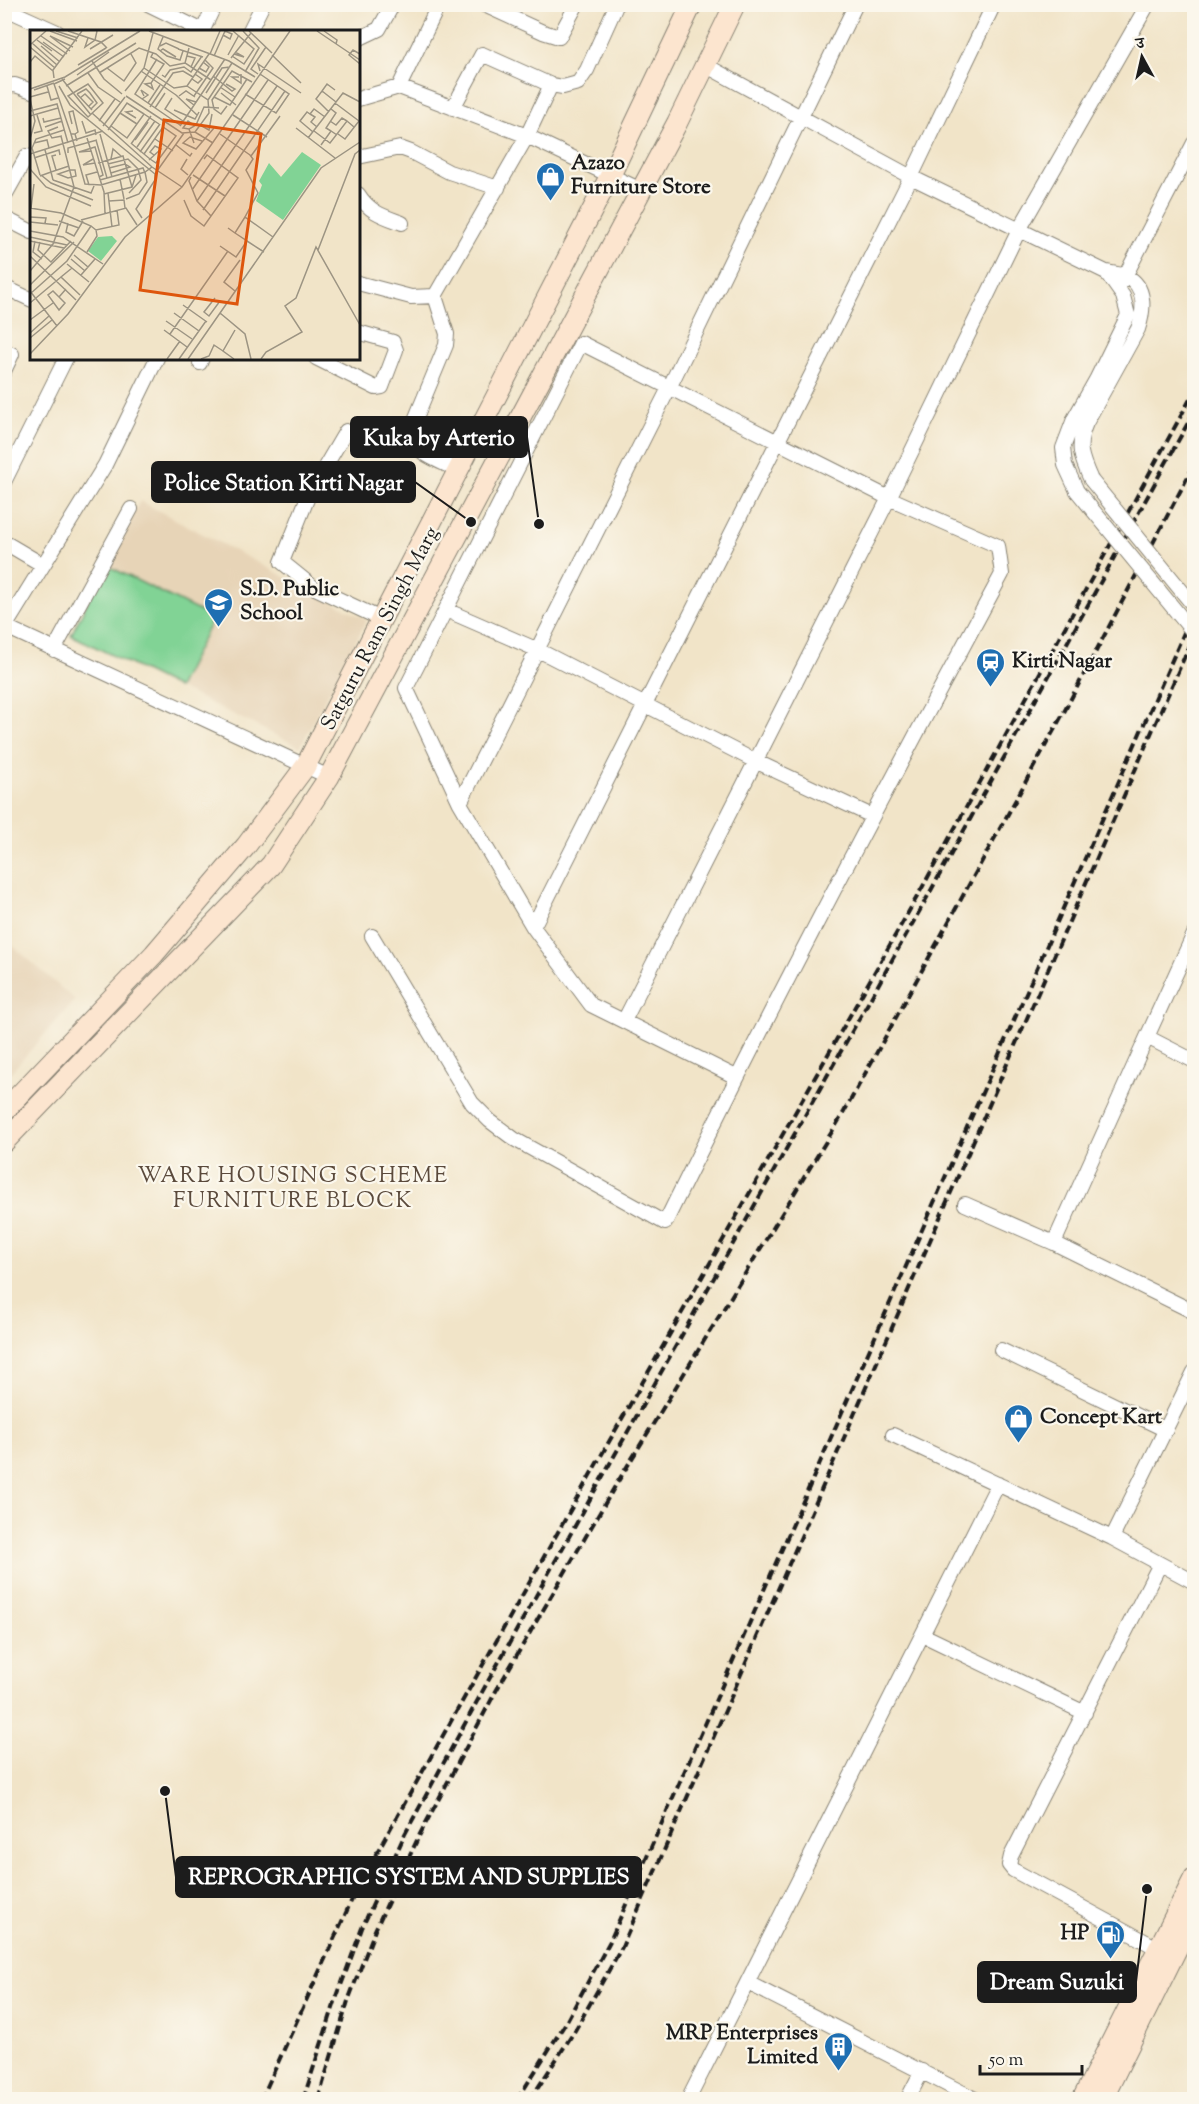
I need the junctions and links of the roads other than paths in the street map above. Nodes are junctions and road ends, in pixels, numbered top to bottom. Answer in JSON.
{"nodes":[{"id":1,"x":148,"y":4,"type":"edge"},
{"id":2,"x":215,"y":4,"type":"edge"},
{"id":3,"x":262,"y":4,"type":"edge"},
{"id":4,"x":439,"y":4,"type":"edge"},
{"id":5,"x":482,"y":4,"type":"edge"},
{"id":6,"x":577,"y":4,"type":"edge"},
{"id":7,"x":692,"y":4,"type":"edge"},
{"id":8,"x":735,"y":4,"type":"edge"},
{"id":9,"x":856,"y":4,"type":"edge"},
{"id":10,"x":994,"y":4,"type":"edge"},
{"id":11,"x":1148,"y":4,"type":"edge"},
{"id":12,"x":388,"y":6,"type":"edge"},
{"id":13,"x":4,"y":8,"type":"edge"},
{"id":14,"x":615,"y":8,"type":"dead end"},
{"id":15,"x":53,"y":30,"type":"edge"},
{"id":16,"x":201,"y":30,"type":"edge"},
{"id":17,"x":203,"y":30,"type":"edge"},
{"id":18,"x":250,"y":30,"type":"edge"},
{"id":19,"x":360,"y":38,"type":"edge"},
{"id":20,"x":705,"y":64,"type":"junction"},
{"id":21,"x":551,"y":85,"type":"junction"},
{"id":22,"x":4,"y":86,"type":"edge"},
{"id":23,"x":399,"y":87,"type":"junction"},
{"id":24,"x":30,"y":91,"type":"edge"},
{"id":25,"x":360,"y":98,"type":"edge"},
{"id":26,"x":453,"y":108,"type":"junction"},
{"id":27,"x":801,"y":117,"type":"junction"},
{"id":28,"x":527,"y":136,"type":"junction"},
{"id":29,"x":1194,"y":143,"type":"edge"},
{"id":30,"x":30,"y":157,"type":"edge"},
{"id":31,"x":360,"y":157,"type":"edge"},
{"id":32,"x":611,"y":174,"type":"junction"},
{"id":33,"x":911,"y":177,"type":"junction"},
{"id":34,"x":498,"y":188,"type":"junction"},
{"id":35,"x":641,"y":190,"type":"junction"},
{"id":36,"x":4,"y":197,"type":"edge"},
{"id":37,"x":360,"y":197,"type":"edge"},
{"id":38,"x":4,"y":218,"type":"edge"},
{"id":39,"x":402,"y":223,"type":"dead end"},
{"id":40,"x":1019,"y":230,"type":"junction"},
{"id":41,"x":30,"y":231,"type":"edge"},
{"id":42,"x":1106,"y":272,"type":"junction"},
{"id":43,"x":1125,"y":276,"type":"junction"},
{"id":44,"x":360,"y":284,"type":"edge"},
{"id":45,"x":4,"y":287,"type":"edge"},
{"id":46,"x":1118,"y":289,"type":"junction"},
{"id":47,"x":435,"y":296,"type":"junction"},
{"id":48,"x":30,"y":299,"type":"edge"},
{"id":49,"x":360,"y":333,"type":"edge"},
{"id":50,"x":573,"y":339,"type":"junction"},
{"id":51,"x":4,"y":351,"type":"edge"},
{"id":52,"x":65,"y":360,"type":"edge"},
{"id":53,"x":156,"y":360,"type":"edge"},
{"id":54,"x":320,"y":360,"type":"edge"},
{"id":55,"x":4,"y":371,"type":"edge"},
{"id":56,"x":669,"y":388,"type":"junction"},
{"id":57,"x":346,"y":431,"type":"dead end"},
{"id":58,"x":778,"y":441,"type":"junction"},
{"id":59,"x":458,"y":470,"type":"junction"},
{"id":60,"x":4,"y":482,"type":"edge"},
{"id":61,"x":889,"y":498,"type":"junction"},
{"id":62,"x":131,"y":509,"type":"dead end"},
{"id":63,"x":4,"y":542,"type":"edge"},
{"id":64,"x":43,"y":565,"type":"junction"},
{"id":65,"x":1194,"y":606,"type":"edge"},
{"id":66,"x":446,"y":610,"type":"junction"},
{"id":67,"x":381,"y":619,"type":"junction"},
{"id":68,"x":5,"y":626,"type":"edge"},
{"id":69,"x":1194,"y":633,"type":"edge"},
{"id":70,"x":54,"y":650,"type":"junction"},
{"id":71,"x":538,"y":650,"type":"junction"},
{"id":72,"x":645,"y":706,"type":"junction"},
{"id":73,"x":755,"y":761,"type":"junction"},
{"id":74,"x":305,"y":767,"type":"junction"},
{"id":75,"x":329,"y":777,"type":"junction"},
{"id":76,"x":460,"y":803,"type":"junction"},
{"id":77,"x":872,"y":816,"type":"junction"},
{"id":78,"x":533,"y":927,"type":"junction"},
{"id":79,"x":1194,"y":934,"type":"edge"},
{"id":80,"x":372,"y":936,"type":"dead end"},
{"id":81,"x":624,"y":1021,"type":"junction"},
{"id":82,"x":1147,"y":1037,"type":"junction"},
{"id":83,"x":1194,"y":1060,"type":"edge"},
{"id":84,"x":736,"y":1077,"type":"junction"},
{"id":85,"x":4,"y":1111,"type":"edge"},
{"id":86,"x":4,"y":1142,"type":"edge"},
{"id":87,"x":965,"y":1204,"type":"dead end"},
{"id":88,"x":1054,"y":1243,"type":"junction"},
{"id":89,"x":1194,"y":1312,"type":"edge"},
{"id":90,"x":1001,"y":1350,"type":"dead end"},
{"id":91,"x":1194,"y":1372,"type":"edge"},
{"id":92,"x":1166,"y":1430,"type":"junction"},
{"id":93,"x":893,"y":1435,"type":"dead end"},
{"id":94,"x":998,"y":1484,"type":"junction"},
{"id":95,"x":1112,"y":1538,"type":"junction"},
{"id":96,"x":1160,"y":1564,"type":"junction"},
{"id":97,"x":1194,"y":1582,"type":"edge"},
{"id":98,"x":923,"y":1635,"type":"junction"},
{"id":99,"x":1085,"y":1713,"type":"junction"},
{"id":100,"x":1194,"y":1878,"type":"edge"},
{"id":101,"x":1194,"y":1914,"type":"edge"},
{"id":102,"x":1158,"y":1961,"type":"junction"},
{"id":103,"x":748,"y":1983,"type":"junction"},
{"id":104,"x":922,"y":2071,"type":"junction"},
{"id":105,"x":688,"y":2100,"type":"edge"},
{"id":106,"x":907,"y":2100,"type":"edge"},
{"id":107,"x":977,"y":2100,"type":"edge"},
{"id":108,"x":1082,"y":2100,"type":"edge"},
{"id":109,"x":1102,"y":2100,"type":"edge"}],
"edges":[{"from":1,"to":16,"type":"street"},
{"from":2,"to":17,"type":"street"},
{"from":3,"to":18,"type":"street"},
{"from":4,"to":23,"type":"street"},
{"from":5,"to":6,"type":"street"},
{"from":7,"to":32,"type":"main road","name":"Satguru Ram Singh Marg"},
{"from":8,"to":20,"type":"main road","name":"Satguru Ram Singh Marg"},
{"from":9,"to":27,"type":"street"},
{"from":10,"to":33,"type":"street"},
{"from":11,"to":40,"type":"street"},
{"from":12,"to":19,"type":"street"},
{"from":13,"to":15,"type":"street"},
{"from":14,"to":21,"type":"street"},
{"from":20,"to":27,"type":"street"},
{"from":20,"to":35,"type":"main road","name":"Satguru Ram Singh Marg"},
{"from":21,"to":26,"type":"street"},
{"from":21,"to":28,"type":"street"},
{"from":22,"to":24,"type":"street"},
{"from":23,"to":25,"type":"street"},
{"from":23,"to":26,"type":"street"},
{"from":26,"to":28,"type":"street"},
{"from":27,"to":33,"type":"street"},
{"from":27,"to":56,"type":"street"},
{"from":28,"to":32,"type":"street"},
{"from":28,"to":34,"type":"street"},
{"from":29,"to":43,"type":"street"},
{"from":30,"to":36,"type":"street"},
{"from":31,"to":34,"type":"street"},
{"from":32,"to":35,"type":"street"},
{"from":32,"to":59,"type":"main road","name":"Satguru Ram Singh Marg"},
{"from":33,"to":40,"type":"street"},
{"from":33,"to":58,"type":"street"},
{"from":34,"to":47,"type":"street"},
{"from":35,"to":50,"type":"main road","name":"Satguru Ram Singh Marg"},
{"from":37,"to":39,"type":"street"},
{"from":38,"to":41,"type":"street"},
{"from":40,"to":42,"type":"street"},
{"from":40,"to":61,"type":"street"},
{"from":42,"to":43,"type":"street"},
{"from":42,"to":46,"type":"street"},
{"from":43,"to":46,"type":"street"},
{"from":43,"to":65,"type":"street","bridge":true},
{"from":44,"to":47,"type":"street"},
{"from":45,"to":48,"type":"street"},
{"from":46,"to":69,"type":"street","bridge":true},
{"from":47,"to":59,"type":"street"},
{"from":49,"to":54,"type":"street"},
{"from":50,"to":56,"type":"street"},
{"from":50,"to":66,"type":"street"},
{"from":50,"to":75,"type":"main road","name":"Satguru Ram Singh Marg"},
{"from":51,"to":55,"type":"street"},
{"from":52,"to":60,"type":"street"},
{"from":53,"to":64,"type":"street"},
{"from":56,"to":58,"type":"street"},
{"from":56,"to":71,"type":"street"},
{"from":57,"to":67,"type":"street"},
{"from":58,"to":61,"type":"street"},
{"from":58,"to":72,"type":"street"},
{"from":59,"to":67,"type":"main road","name":"Satguru Ram Singh Marg"},
{"from":61,"to":73,"type":"street"},
{"from":61,"to":77,"type":"street"},
{"from":62,"to":70,"type":"street"},
{"from":63,"to":64,"type":"street"},
{"from":64,"to":68,"type":"street"},
{"from":66,"to":71,"type":"street"},
{"from":66,"to":76,"type":"street"},
{"from":67,"to":74,"type":"main road","name":"Satguru Ram Singh Marg"},
{"from":68,"to":70,"type":"street"},
{"from":70,"to":74,"type":"street"},
{"from":71,"to":72,"type":"street"},
{"from":71,"to":76,"type":"street"},
{"from":72,"to":73,"type":"street"},
{"from":72,"to":78,"type":"street"},
{"from":73,"to":77,"type":"street"},
{"from":73,"to":81,"type":"street"},
{"from":74,"to":75,"type":"street"},
{"from":74,"to":85,"type":"main road","name":"Satguru Ram Singh Marg"},
{"from":75,"to":86,"type":"main road","name":"Satguru Ram Singh Marg"},
{"from":76,"to":78,"type":"street"},
{"from":77,"to":84,"type":"street"},
{"from":78,"to":81,"type":"street"},
{"from":79,"to":82,"type":"street"},
{"from":80,"to":84,"type":"street"},
{"from":81,"to":84,"type":"street"},
{"from":82,"to":83,"type":"street"},
{"from":82,"to":88,"type":"street"},
{"from":87,"to":88,"type":"street"},
{"from":88,"to":89,"type":"street"},
{"from":90,"to":92,"type":"street"},
{"from":91,"to":92,"type":"street"},
{"from":92,"to":95,"type":"street"},
{"from":93,"to":94,"type":"street"},
{"from":94,"to":95,"type":"street"},
{"from":94,"to":98,"type":"street"},
{"from":95,"to":96,"type":"street"},
{"from":96,"to":97,"type":"street"},
{"from":96,"to":99,"type":"street"},
{"from":98,"to":99,"type":"street"},
{"from":98,"to":103,"type":"street"},
{"from":99,"to":102,"type":"street"},
{"from":100,"to":102,"type":"main road"},
{"from":101,"to":102,"type":"main road"},
{"from":102,"to":108,"type":"main road"},
{"from":102,"to":109,"type":"main road"},
{"from":103,"to":104,"type":"street"},
{"from":103,"to":105,"type":"street"},
{"from":104,"to":106,"type":"street"},
{"from":104,"to":107,"type":"street"}]}
